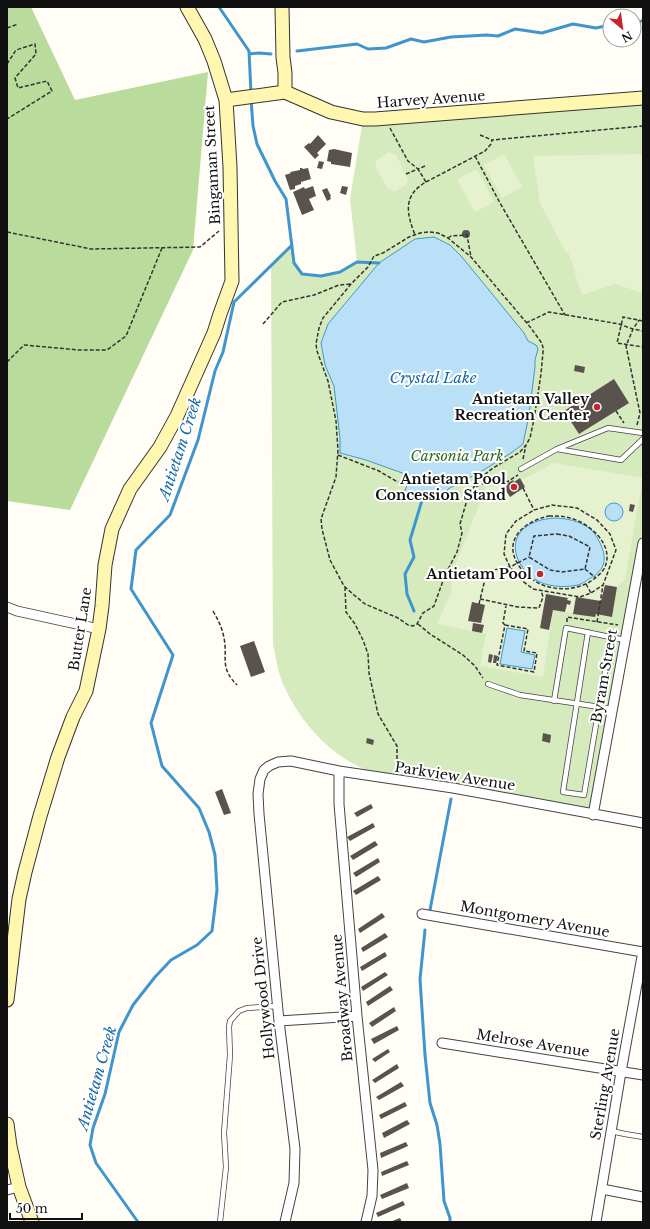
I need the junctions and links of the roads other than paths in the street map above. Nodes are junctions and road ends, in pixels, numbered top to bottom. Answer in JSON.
{"nodes":[{"id":1,"x":187,"y":7,"type":"edge"},
{"id":2,"x":282,"y":7,"type":"edge"},
{"id":3,"x":285,"y":92,"type":"junction"},
{"id":4,"x":643,"y":98,"type":"edge"},
{"id":5,"x":226,"y":100,"type":"junction"},
{"id":6,"x":232,"y":281,"type":"joint"},
{"id":7,"x":643,"y":433,"type":"edge"},
{"id":8,"x":643,"y":439,"type":"edge"},
{"id":9,"x":557,"y":449,"type":"junction"},
{"id":10,"x":521,"y":469,"type":"road end"},
{"id":11,"x":643,"y":543,"type":"edge"},
{"id":12,"x":7,"y":607,"type":"edge"},
{"id":13,"x":99,"y":629,"type":"junction"},
{"id":14,"x":588,"y":632,"type":"junction"},
{"id":15,"x":611,"y":637,"type":"junction"},
{"id":16,"x":625,"y":640,"type":"junction"},
{"id":17,"x":488,"y":684,"type":"road end"},
{"id":18,"x":554,"y":701,"type":"junction"},
{"id":19,"x":577,"y":704,"type":"junction"},
{"id":20,"x":599,"y":708,"type":"junction"},
{"id":21,"x":613,"y":710,"type":"junction"},
{"id":22,"x":264,"y":770,"type":"joint"},
{"id":23,"x":339,"y":771,"type":"junction"},
{"id":24,"x":594,"y":815,"type":"junction"},
{"id":25,"x":643,"y":823,"type":"edge"},
{"id":26,"x":422,"y":914,"type":"dead end"},
{"id":27,"x":643,"y":952,"type":"edge"},
{"id":28,"x":7,"y":1000,"type":"edge"},
{"id":29,"x":278,"y":1006,"type":"junction"},
{"id":30,"x":358,"y":1016,"type":"junction"},
{"id":31,"x":279,"y":1021,"type":"junction"},
{"id":32,"x":442,"y":1043,"type":"dead end"},
{"id":33,"x":621,"y":1072,"type":"junction"},
{"id":34,"x":643,"y":1075,"type":"edge"},
{"id":35,"x":7,"y":1124,"type":"edge"},
{"id":36,"x":611,"y":1130,"type":"junction"},
{"id":37,"x":643,"y":1138,"type":"edge"},
{"id":38,"x":13,"y":1189,"type":"edge"},
{"id":39,"x":602,"y":1190,"type":"junction"},
{"id":40,"x":643,"y":1196,"type":"edge"},
{"id":41,"x":32,"y":1222,"type":"edge"},
{"id":42,"x":220,"y":1222,"type":"edge"},
{"id":43,"x":285,"y":1222,"type":"edge"},
{"id":44,"x":366,"y":1222,"type":"edge"},
{"id":45,"x":596,"y":1222,"type":"edge"}],
"edges":[{"from":1,"to":5,"type":"street","name":"Bingaman Street"},
{"from":2,"to":3,"type":"street"},
{"from":3,"to":4,"type":"street","name":"Harvey Avenue"},
{"from":3,"to":5,"type":"street"},
{"from":5,"to":6,"type":"street","name":"Bingaman Street"},
{"from":6,"to":13,"type":"street","name":"Butter Lane"},
{"from":7,"to":9,"type":"lane"},
{"from":8,"to":9,"type":"lane"},
{"from":9,"to":10,"type":"lane"},
{"from":11,"to":16,"type":"street","name":"Byram Street"},
{"from":12,"to":13,"type":"street"},
{"from":13,"to":28,"type":"street","name":"Butter Lane"},
{"from":14,"to":15,"type":"lane"},
{"from":14,"to":18,"type":"lane"},
{"from":14,"to":19,"type":"lane"},
{"from":15,"to":16,"type":"lane"},
{"from":15,"to":20,"type":"lane"},
{"from":16,"to":21,"type":"street","name":"Byram Street"},
{"from":17,"to":18,"type":"lane"},
{"from":18,"to":19,"type":"lane"},
{"from":19,"to":20,"type":"lane"},
{"from":19,"to":20,"type":"lane"},
{"from":20,"to":21,"type":"lane"},
{"from":21,"to":24,"type":"street","name":"Byram Street"},
{"from":22,"to":23,"type":"street","name":"Parkview Avenue"},
{"from":22,"to":29,"type":"street","name":"Hollywood Drive"},
{"from":23,"to":24,"type":"street","name":"Parkview Avenue"},
{"from":23,"to":30,"type":"street","name":"Broadway Avenue"},
{"from":24,"to":25,"type":"street","name":"Parkview Avenue"},
{"from":26,"to":27,"type":"street","name":"Montgomery Avenue"},
{"from":27,"to":33,"type":"street","name":"Sterling Avenue"},
{"from":29,"to":31,"type":"street","name":"Hollywood Drive"},
{"from":29,"to":42,"type":"lane"},
{"from":30,"to":31,"type":"street"},
{"from":30,"to":44,"type":"street","name":"Broadway Avenue"},
{"from":31,"to":43,"type":"street","name":"Hollywood Drive"},
{"from":32,"to":33,"type":"street","name":"Melrose Avenue"},
{"from":33,"to":34,"type":"street","name":"Melrose Avenue"},
{"from":33,"to":36,"type":"street","name":"Sterling Avenue"},
{"from":35,"to":38,"type":"street"},
{"from":36,"to":37,"type":"lane"},
{"from":36,"to":39,"type":"street","name":"Sterling Avenue"},
{"from":38,"to":41,"type":"street"},
{"from":39,"to":40,"type":"street"},
{"from":39,"to":45,"type":"street","name":"Sterling Avenue"}]}
